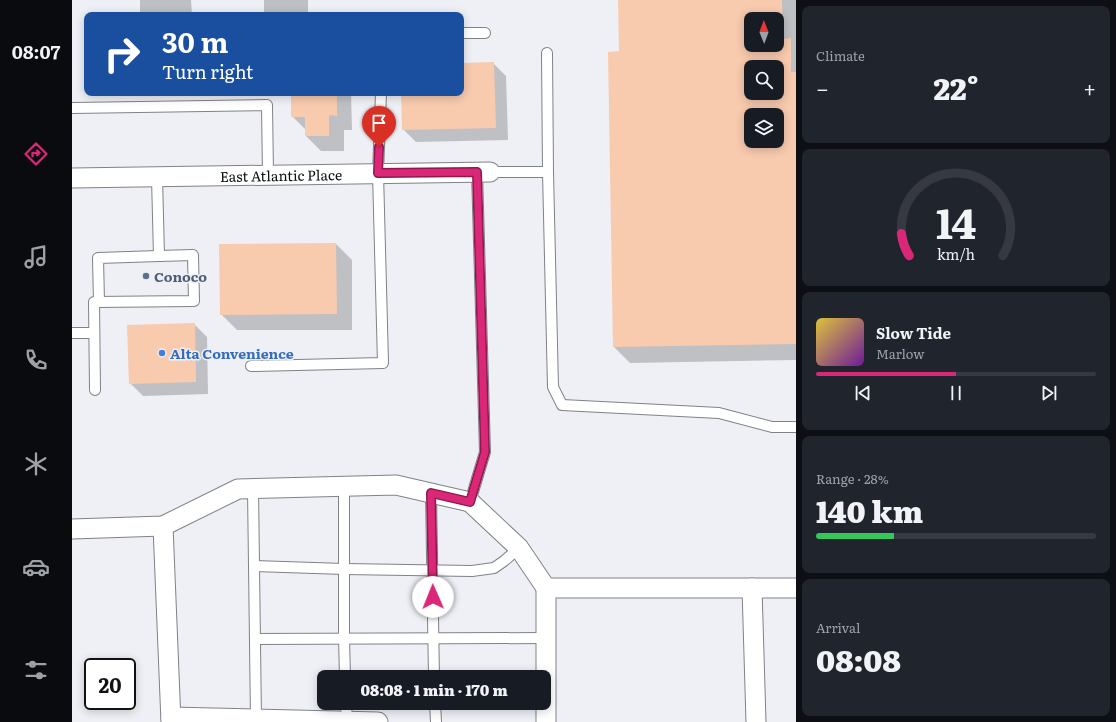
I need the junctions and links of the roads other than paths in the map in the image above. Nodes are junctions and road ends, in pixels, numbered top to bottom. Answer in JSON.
{"nodes":[{"id":1,"x":464,"y":33,"type":"edge"},
{"id":2,"x":485,"y":33,"type":"dead end"},
{"id":3,"x":547,"y":53,"type":"dead end"},
{"id":4,"x":381,"y":96,"type":"edge"},
{"id":5,"x":72,"y":108,"type":"edge"},
{"id":6,"x":484,"y":172,"type":"junction"},
{"id":7,"x":548,"y":172,"type":"junction"},
{"id":8,"x":378,"y":173,"type":"junction"},
{"id":9,"x":268,"y":175,"type":"junction"},
{"id":10,"x":157,"y":177,"type":"junction"},
{"id":11,"x":72,"y":178,"type":"edge"},
{"id":12,"x":159,"y":256,"type":"junction"},
{"id":13,"x":99,"y":302,"type":"junction"},
{"id":14,"x":72,"y":333,"type":"edge"},
{"id":15,"x":94,"y":333,"type":"junction"},
{"id":16,"x":251,"y":366,"type":"dead end"},
{"id":17,"x":95,"y":390,"type":"dead end"},
{"id":18,"x":796,"y":427,"type":"edge"},
{"id":19,"x":344,"y":487,"type":"junction"},
{"id":20,"x":253,"y":489,"type":"junction"},
{"id":21,"x":431,"y":493,"type":"junction"},
{"id":22,"x":470,"y":502,"type":"junction"},
{"id":23,"x":163,"y":526,"type":"junction"},
{"id":24,"x":72,"y":529,"type":"edge"},
{"id":25,"x":519,"y":548,"type":"junction"},
{"id":26,"x":254,"y":566,"type":"junction"},
{"id":27,"x":344,"y":569,"type":"junction"},
{"id":28,"x":432,"y":570,"type":"junction"},
{"id":29,"x":546,"y":588,"type":"junction"},
{"id":30,"x":752,"y":588,"type":"junction"},
{"id":31,"x":796,"y":588,"type":"edge"},
{"id":32,"x":255,"y":638,"type":"junction"},
{"id":33,"x":344,"y":638,"type":"junction"},
{"id":34,"x":433,"y":638,"type":"junction"},
{"id":35,"x":546,"y":638,"type":"junction"},
{"id":36,"x":345,"y":670,"type":"edge"},
{"id":37,"x":434,"y":670,"type":"edge"},
{"id":38,"x":435,"y":710,"type":"edge"},
{"id":39,"x":346,"y":712,"type":"edge"},
{"id":40,"x":171,"y":720,"type":"edge"},
{"id":41,"x":256,"y":720,"type":"junction"},
{"id":42,"x":378,"y":722,"type":"edge"},
{"id":43,"x":436,"y":722,"type":"edge"},
{"id":44,"x":546,"y":722,"type":"edge"},
{"id":45,"x":756,"y":722,"type":"edge"}],
"edges":[{"from":1,"to":2,"type":"lane"},
{"from":3,"to":7,"type":"lane"},
{"from":4,"to":8,"type":"lane"},
{"from":5,"to":9,"type":"lane"},
{"from":6,"to":7,"type":"lane"},
{"from":6,"to":8,"type":"street","name":"East Atlantic Place"},
{"from":6,"to":22,"type":"lane"},
{"from":7,"to":18,"type":"lane"},
{"from":8,"to":9,"type":"street","name":"East Atlantic Place"},
{"from":8,"to":16,"type":"lane"},
{"from":9,"to":10,"type":"street","name":"East Atlantic Place"},
{"from":10,"to":11,"type":"street","name":"East Atlantic Place"},
{"from":10,"to":12,"type":"lane"},
{"from":12,"to":13,"type":"lane"},
{"from":12,"to":13,"type":"lane"},
{"from":13,"to":15,"type":"lane"},
{"from":14,"to":15,"type":"lane"},
{"from":15,"to":17,"type":"lane"},
{"from":19,"to":20,"type":"street"},
{"from":19,"to":21,"type":"street"},
{"from":19,"to":27,"type":"lane"},
{"from":20,"to":23,"type":"street"},
{"from":20,"to":26,"type":"lane"},
{"from":21,"to":22,"type":"street"},
{"from":21,"to":28,"type":"lane"},
{"from":22,"to":25,"type":"street"},
{"from":23,"to":24,"type":"street"},
{"from":23,"to":40,"type":"street"},
{"from":25,"to":28,"type":"lane"},
{"from":25,"to":29,"type":"street"},
{"from":26,"to":27,"type":"lane"},
{"from":26,"to":32,"type":"lane"},
{"from":27,"to":28,"type":"lane"},
{"from":27,"to":33,"type":"lane"},
{"from":28,"to":34,"type":"lane"},
{"from":29,"to":30,"type":"street"},
{"from":29,"to":35,"type":"street"},
{"from":30,"to":31,"type":"street"},
{"from":30,"to":45,"type":"street"},
{"from":32,"to":33,"type":"lane"},
{"from":32,"to":41,"type":"lane"},
{"from":33,"to":34,"type":"lane"},
{"from":33,"to":36,"type":"lane"},
{"from":34,"to":35,"type":"lane"},
{"from":34,"to":37,"type":"lane"},
{"from":35,"to":44,"type":"street"},
{"from":38,"to":43,"type":"lane"},
{"from":39,"to":41,"type":"street"},
{"from":39,"to":42,"type":"street"},
{"from":40,"to":41,"type":"street"}]}
